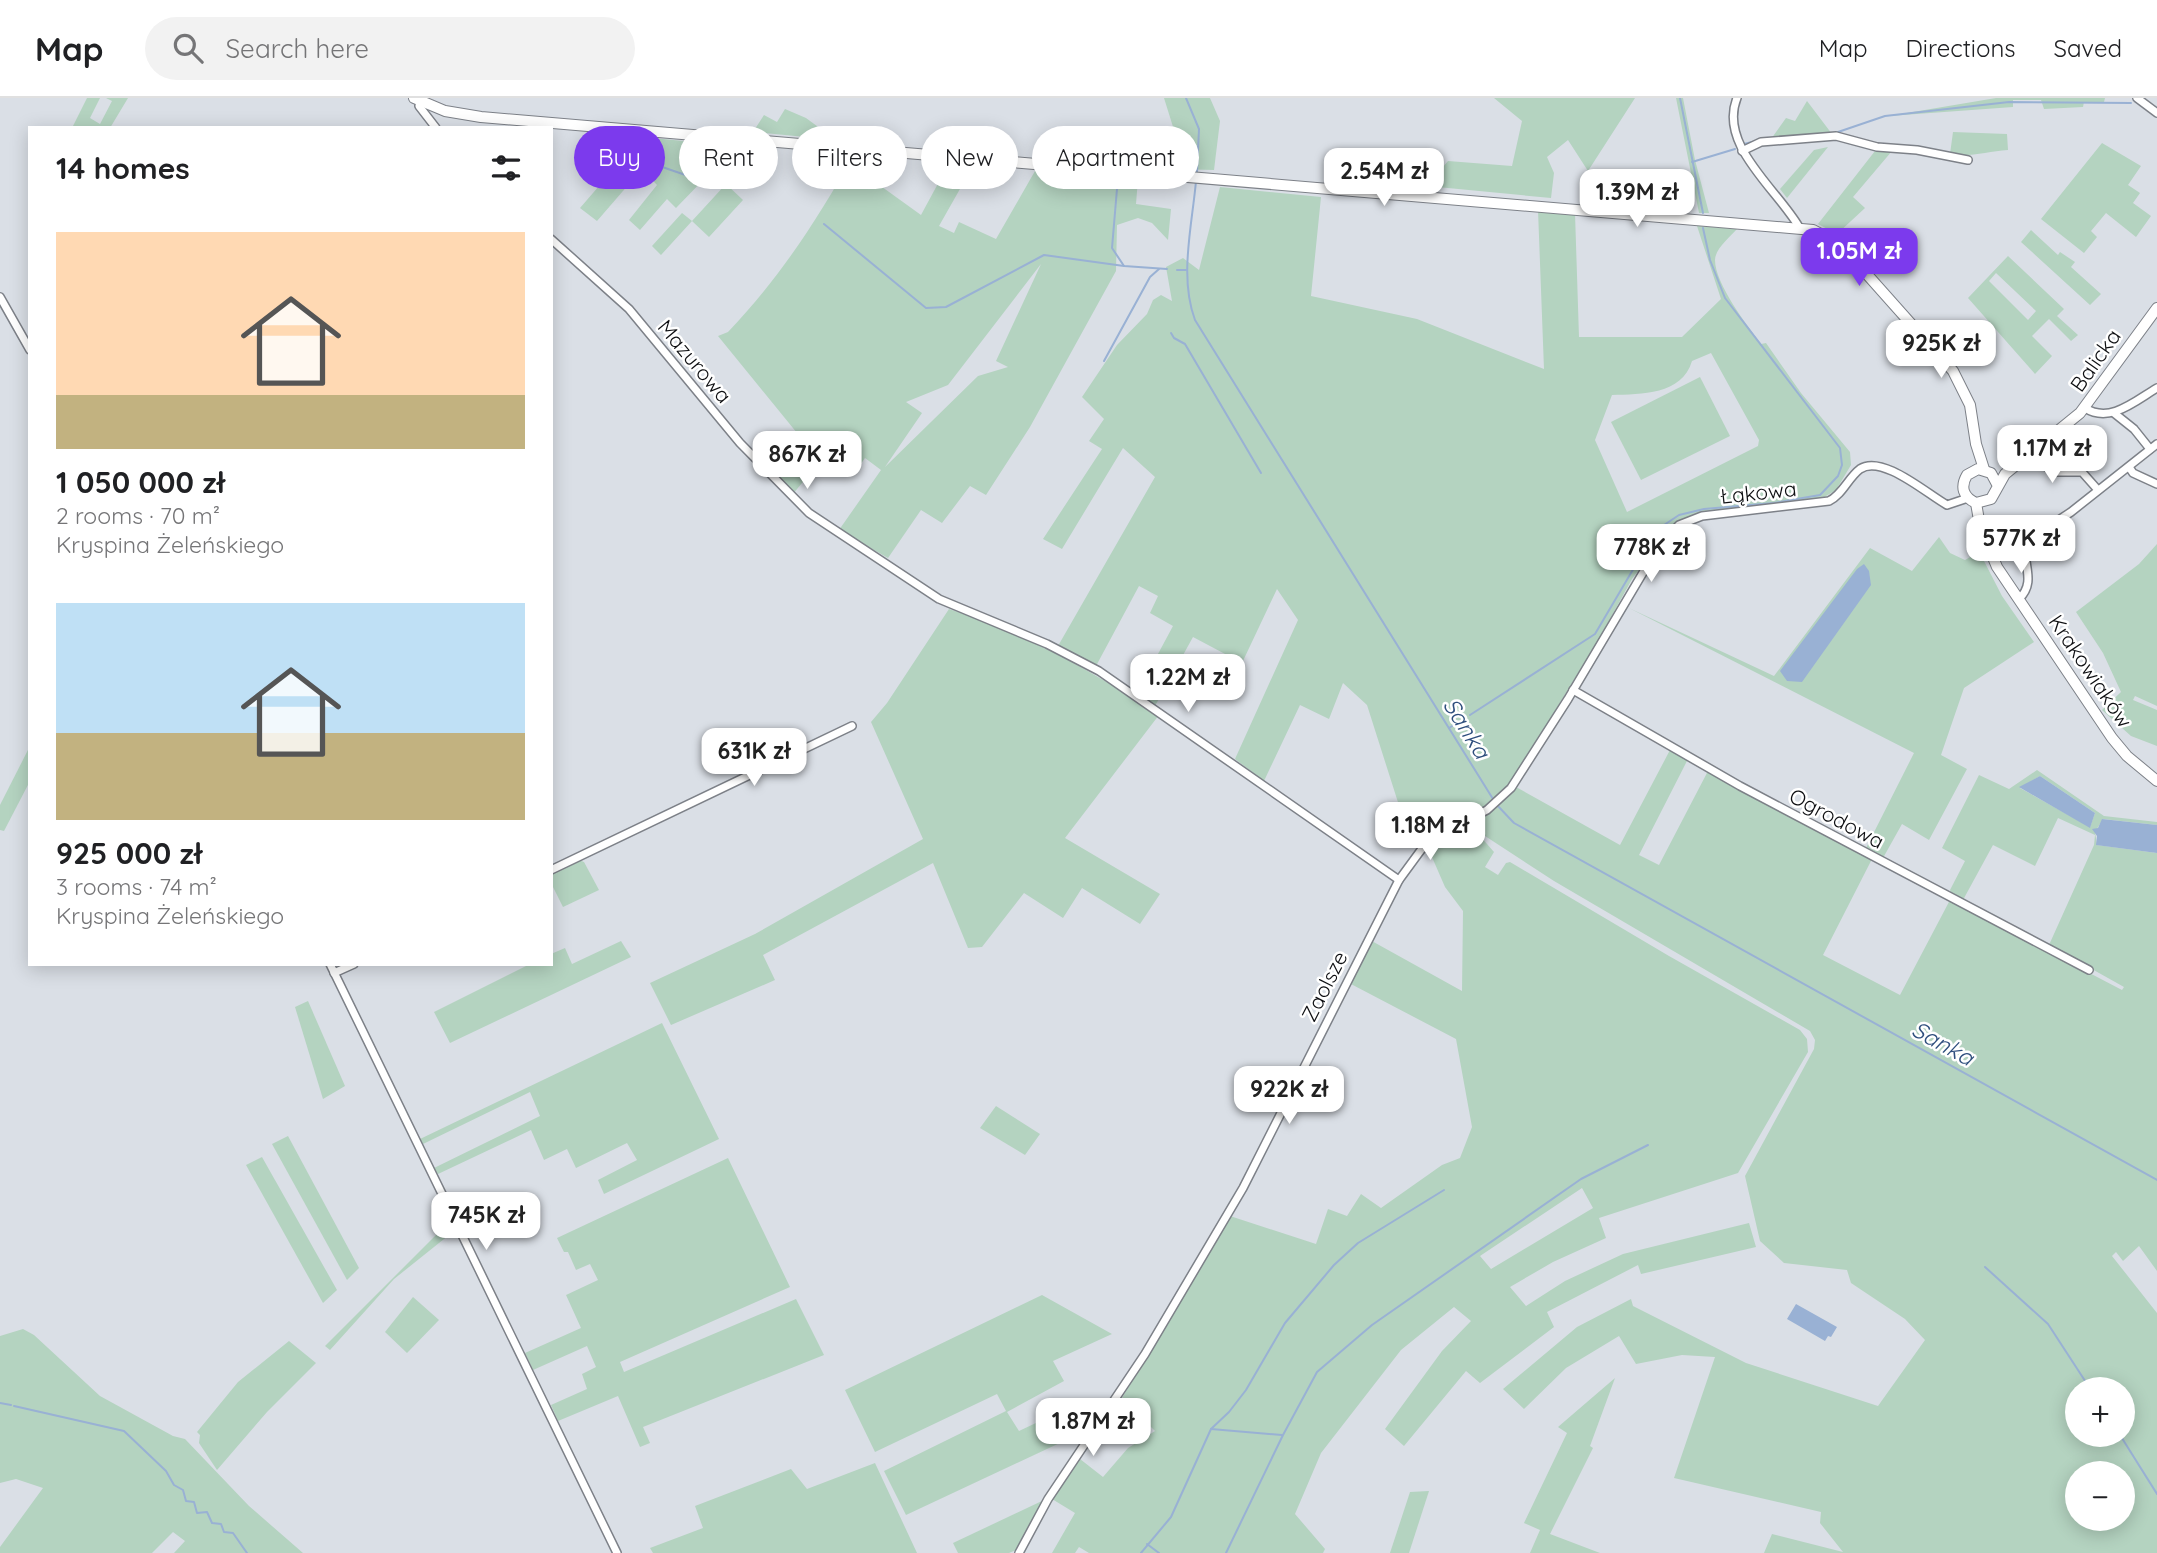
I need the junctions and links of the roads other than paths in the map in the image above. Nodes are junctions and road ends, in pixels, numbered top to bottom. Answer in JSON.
{"nodes":[{"id":1,"x":1737,"y":98,"type":"edge"},
{"id":2,"x":2137,"y":98,"type":"edge"},
{"id":3,"x":417,"y":100,"type":"edge"},
{"id":4,"x":2157,"y":113,"type":"edge"},
{"id":5,"x":434,"y":126,"type":"edge"},
{"id":6,"x":1741,"y":150,"type":"junction"},
{"id":7,"x":1968,"y":160,"type":"dead end"},
{"id":8,"x":1799,"y":227,"type":"junction"},
{"id":9,"x":553,"y":241,"type":"edge"},
{"id":10,"x":0,"y":296,"type":"edge"},
{"id":11,"x":2157,"y":309,"type":"edge"},
{"id":12,"x":28,"y":346,"type":"edge"},
{"id":13,"x":2157,"y":388,"type":"edge"},
{"id":14,"x":2085,"y":408,"type":"junction"},
{"id":15,"x":2114,"y":413,"type":"junction"},
{"id":16,"x":2157,"y":444,"type":"edge"},
{"id":17,"x":2150,"y":449,"type":"junction"},
{"id":18,"x":2026,"y":455,"type":"junction"},
{"id":19,"x":2129,"y":467,"type":"junction"},
{"id":20,"x":1983,"y":471,"type":"junction"},
{"id":21,"x":2157,"y":484,"type":"edge"},
{"id":22,"x":1998,"y":486,"type":"junction"},
{"id":23,"x":1963,"y":487,"type":"junction"},
{"id":24,"x":2098,"y":490,"type":"junction"},
{"id":25,"x":1977,"y":501,"type":"junction"},
{"id":26,"x":1955,"y":502,"type":"junction"},
{"id":27,"x":2029,"y":534,"type":"junction"},
{"id":28,"x":1988,"y":548,"type":"junction"},
{"id":29,"x":2019,"y":599,"type":"junction"},
{"id":30,"x":1573,"y":690,"type":"junction"},
{"id":31,"x":852,"y":726,"type":"dead end"},
{"id":32,"x":2157,"y":781,"type":"edge"},
{"id":33,"x":1447,"y":830,"type":"joint"},
{"id":34,"x":553,"y":869,"type":"edge"},
{"id":35,"x":1399,"y":880,"type":"junction"},
{"id":36,"x":331,"y":966,"type":"edge"},
{"id":37,"x":350,"y":966,"type":"edge"},
{"id":38,"x":2089,"y":970,"type":"dead end"},
{"id":39,"x":334,"y":973,"type":"junction"},
{"id":40,"x":617,"y":1553,"type":"edge"},
{"id":41,"x":1019,"y":1553,"type":"edge"}],
"edges":[{"from":1,"to":6,"type":"street"},
{"from":2,"to":4,"type":"street"},
{"from":3,"to":5,"type":"street"},
{"from":3,"to":8,"type":"main road"},
{"from":6,"to":7,"type":"street"},
{"from":6,"to":8,"type":"street"},
{"from":8,"to":20,"type":"main road"},
{"from":9,"to":35,"type":"street","name":"Mazurowa"},
{"from":10,"to":12,"type":"street"},
{"from":11,"to":14,"type":"main road","name":"Balicka"},
{"from":13,"to":15,"type":"street"},
{"from":14,"to":15,"type":"street"},
{"from":14,"to":18,"type":"main road","name":"Balicka"},
{"from":15,"to":17,"type":"street"},
{"from":16,"to":17,"type":"street"},
{"from":17,"to":19,"type":"street"},
{"from":18,"to":20,"type":"main road","name":"Balicka"},
{"from":18,"to":22,"type":"main road","name":"Balicka"},
{"from":18,"to":24,"type":"street"},
{"from":19,"to":21,"type":"street"},
{"from":19,"to":24,"type":"street"},
{"from":20,"to":22,"type":"main road"},
{"from":20,"to":23,"type":"main road"},
{"from":22,"to":25,"type":"main road"},
{"from":23,"to":25,"type":"main road"},
{"from":23,"to":26,"type":"street"},
{"from":24,"to":27,"type":"street"},
{"from":25,"to":26,"type":"street"},
{"from":25,"to":28,"type":"main road","name":"Krakowiaków"},
{"from":26,"to":30,"type":"street","name":"Łąkowa"},
{"from":27,"to":28,"type":"street"},
{"from":27,"to":29,"type":"street"},
{"from":28,"to":29,"type":"main road","name":"Krakowiaków"},
{"from":29,"to":32,"type":"main road","name":"Krakowiaków"},
{"from":30,"to":33,"type":"street","name":"Łąkowa"},
{"from":30,"to":38,"type":"street","name":"Ogrodowa"},
{"from":31,"to":34,"type":"street"},
{"from":33,"to":35,"type":"street","name":"Zaolsze"},
{"from":35,"to":41,"type":"street","name":"Zaolsze"},
{"from":36,"to":39,"type":"street"},
{"from":37,"to":39,"type":"street"},
{"from":39,"to":40,"type":"street"}]}
